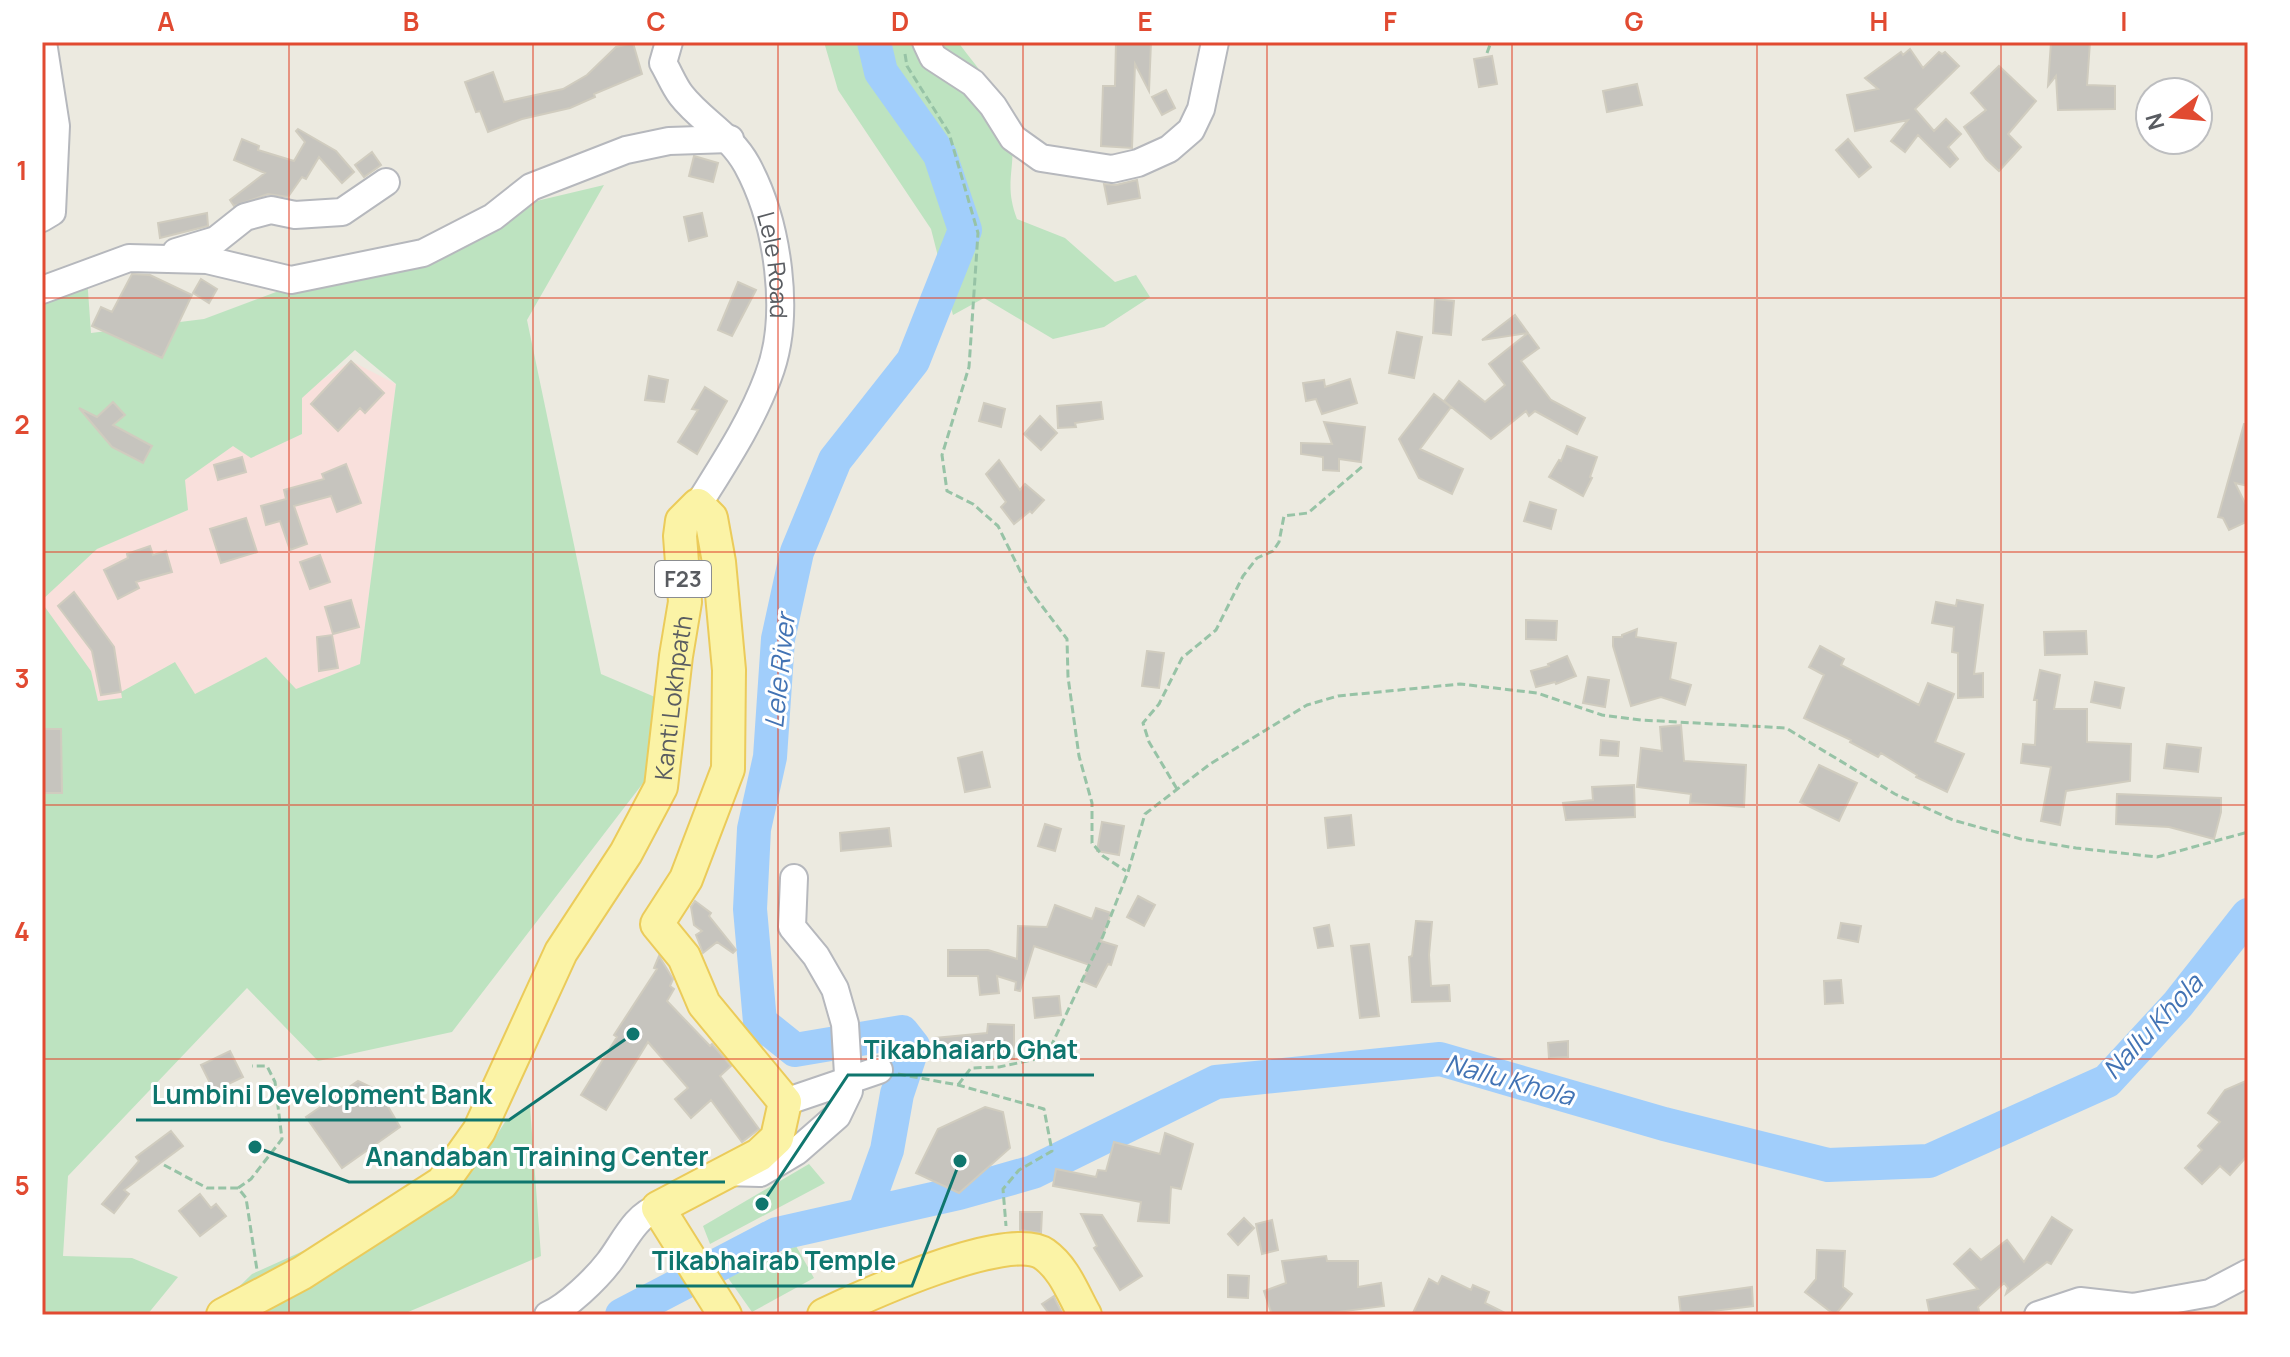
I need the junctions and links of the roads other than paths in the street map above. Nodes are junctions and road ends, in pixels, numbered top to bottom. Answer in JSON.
{"nodes":[{"id":1,"x":43,"y":42,"type":"edge"},
{"id":2,"x":669,"y":42,"type":"edge"},
{"id":3,"x":926,"y":42,"type":"edge"},
{"id":4,"x":1215,"y":42,"type":"edge"},
{"id":5,"x":730,"y":139,"type":"junction"},
{"id":6,"x":386,"y":182,"type":"dead end"},
{"id":7,"x":42,"y":218,"type":"edge"},
{"id":8,"x":154,"y":259,"type":"junction"},
{"id":9,"x":42,"y":290,"type":"edge"},
{"id":10,"x":698,"y":505,"type":"junction"},
{"id":11,"x":794,"y":878,"type":"dead end"},
{"id":12,"x":879,"y":1070,"type":"road end"},
{"id":13,"x":785,"y":1102,"type":"junction"},
{"id":14,"x":723,"y":1172,"type":"junction"},
{"id":15,"x":658,"y":1208,"type":"junction"},
{"id":16,"x":2248,"y":1273,"type":"edge"},
{"id":17,"x":223,"y":1315,"type":"edge"},
{"id":18,"x":548,"y":1315,"type":"edge"},
{"id":19,"x":725,"y":1315,"type":"edge"},
{"id":20,"x":824,"y":1315,"type":"edge"},
{"id":21,"x":1085,"y":1315,"type":"edge"},
{"id":22,"x":2038,"y":1315,"type":"edge"}],
"edges":[{"from":1,"to":7,"type":"street"},
{"from":2,"to":5,"type":"street","name":"Lele Road"},
{"from":3,"to":4,"type":"street"},
{"from":5,"to":8,"type":"street"},
{"from":5,"to":10,"type":"street","name":"Lele Road"},
{"from":6,"to":8,"type":"street"},
{"from":8,"to":9,"type":"street"},
{"from":10,"to":13,"type":"main road","name":"Kanti Lokhpath","number":"F23"},
{"from":10,"to":17,"type":"main road","name":"Kanti Lokhpath","number":"F23"},
{"from":11,"to":14,"type":"street"},
{"from":12,"to":13,"type":"street"},
{"from":13,"to":14,"type":"main road"},
{"from":14,"to":15,"type":"main road"},
{"from":15,"to":18,"type":"street"},
{"from":15,"to":19,"type":"main road"},
{"from":16,"to":22,"type":"street"},
{"from":20,"to":21,"type":"main road"}]}
